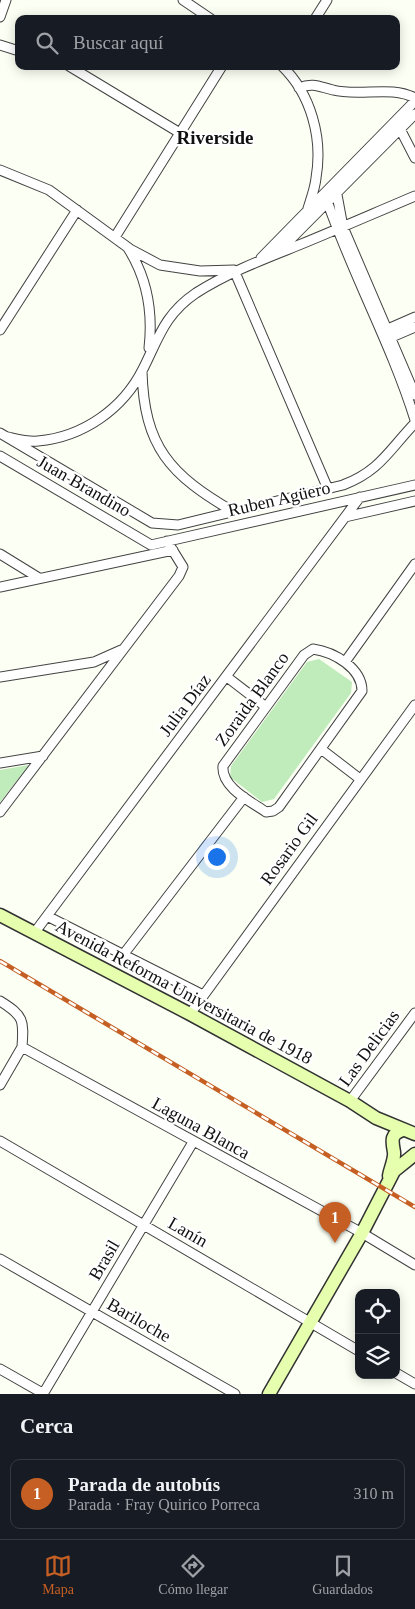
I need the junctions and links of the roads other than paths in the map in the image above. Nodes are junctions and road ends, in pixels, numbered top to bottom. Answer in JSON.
{"nodes":[{"id":1,"x":6,"y":0,"type":"edge"},
{"id":2,"x":184,"y":0,"type":"edge"},
{"id":3,"x":327,"y":0,"type":"edge"},
{"id":4,"x":205,"y":15,"type":"edge"},
{"id":5,"x":318,"y":15,"type":"edge"},
{"id":6,"x":0,"y":18,"type":"edge"},
{"id":7,"x":0,"y":45,"type":"edge"},
{"id":8,"x":15,"y":50,"type":"edge"},
{"id":9,"x":76,"y":70,"type":"edge"},
{"id":10,"x":219,"y":70,"type":"edge"},
{"id":11,"x":285,"y":70,"type":"edge"},
{"id":12,"x":300,"y":88,"type":"junction"},
{"id":13,"x":415,"y":100,"type":"edge"},
{"id":14,"x":415,"y":114,"type":"edge"},
{"id":15,"x":396,"y":121,"type":"junction"},
{"id":16,"x":401,"y":129,"type":"junction"},
{"id":17,"x":180,"y":133,"type":"junction"},
{"id":18,"x":415,"y":158,"type":"edge"},
{"id":19,"x":0,"y":170,"type":"edge"},
{"id":20,"x":337,"y":188,"type":"junction"},
{"id":21,"x":415,"y":196,"type":"edge"},
{"id":22,"x":326,"y":199,"type":"junction"},
{"id":23,"x":77,"y":210,"type":"junction"},
{"id":24,"x":306,"y":214,"type":"junction"},
{"id":25,"x":303,"y":226,"type":"junction"},
{"id":26,"x":340,"y":228,"type":"junction"},
{"id":27,"x":114,"y":237,"type":"junction"},
{"id":28,"x":126,"y":246,"type":"junction"},
{"id":29,"x":274,"y":255,"type":"junction"},
{"id":30,"x":258,"y":261,"type":"junction"},
{"id":31,"x":234,"y":270,"type":"junction"},
{"id":32,"x":415,"y":317,"type":"edge"},
{"id":33,"x":415,"y":327,"type":"edge"},
{"id":34,"x":0,"y":330,"type":"edge"},
{"id":35,"x":386,"y":335,"type":"junction"},
{"id":36,"x":148,"y":358,"type":"junction"},
{"id":37,"x":142,"y":370,"type":"junction"},
{"id":38,"x":415,"y":395,"type":"edge"},
{"id":39,"x":415,"y":421,"type":"edge"},
{"id":40,"x":4,"y":435,"type":"edge"},
{"id":41,"x":0,"y":456,"type":"edge"},
{"id":42,"x":415,"y":485,"type":"edge"},
{"id":43,"x":328,"y":489,"type":"junction"},
{"id":44,"x":360,"y":497,"type":"junction"},
{"id":45,"x":415,"y":501,"type":"edge"},
{"id":46,"x":234,"y":512,"type":"junction"},
{"id":47,"x":345,"y":517,"type":"junction"},
{"id":48,"x":167,"y":541,"type":"junction"},
{"id":49,"x":151,"y":545,"type":"joint"},
{"id":50,"x":173,"y":550,"type":"junction"},
{"id":51,"x":0,"y":554,"type":"edge"},
{"id":52,"x":415,"y":564,"type":"edge"},
{"id":53,"x":39,"y":578,"type":"junction"},
{"id":54,"x":0,"y":587,"type":"edge"},
{"id":55,"x":123,"y":649,"type":"junction"},
{"id":56,"x":345,"y":662,"type":"junction"},
{"id":57,"x":0,"y":677,"type":"edge"},
{"id":58,"x":227,"y":677,"type":"junction"},
{"id":59,"x":415,"y":705,"type":"edge"},
{"id":60,"x":266,"y":707,"type":"junction"},
{"id":61,"x":322,"y":749,"type":"junction"},
{"id":62,"x":43,"y":756,"type":"junction"},
{"id":63,"x":0,"y":763,"type":"edge"},
{"id":64,"x":360,"y":779,"type":"junction"},
{"id":65,"x":244,"y":797,"type":"junction"},
{"id":66,"x":0,"y":812,"type":"edge"},
{"id":67,"x":0,"y":915,"type":"edge"},
{"id":68,"x":47,"y":916,"type":"junction"},
{"id":69,"x":35,"y":932,"type":"junction"},
{"id":70,"x":123,"y":955,"type":"junction"},
{"id":71,"x":203,"y":995,"type":"junction"},
{"id":72,"x":0,"y":1001,"type":"edge"},
{"id":73,"x":415,"y":1013,"type":"edge"},
{"id":74,"x":190,"y":1014,"type":"junction"},
{"id":75,"x":22,"y":1047,"type":"junction"},
{"id":76,"x":0,"y":1085,"type":"edge"},
{"id":77,"x":350,"y":1101,"type":"junction"},
{"id":78,"x":376,"y":1118,"type":"junction"},
{"id":79,"x":409,"y":1132,"type":"edge"},
{"id":80,"x":0,"y":1141,"type":"edge"},
{"id":81,"x":193,"y":1142,"type":"junction"},
{"id":82,"x":393,"y":1147,"type":"junction"},
{"id":83,"x":411,"y":1156,"type":"edge"},
{"id":84,"x":386,"y":1188,"type":"junction"},
{"id":85,"x":144,"y":1225,"type":"junction"},
{"id":86,"x":362,"y":1233,"type":"junction"},
{"id":87,"x":0,"y":1259,"type":"edge"},
{"id":88,"x":415,"y":1265,"type":"edge"},
{"id":89,"x":93,"y":1312,"type":"junction"},
{"id":90,"x":310,"y":1323,"type":"junction"},
{"id":91,"x":355,"y":1349,"type":"edge"},
{"id":92,"x":0,"y":1368,"type":"edge"},
{"id":93,"x":400,"y":1375,"type":"edge"},
{"id":94,"x":415,"y":1384,"type":"edge"},
{"id":95,"x":43,"y":1394,"type":"edge"},
{"id":96,"x":235,"y":1394,"type":"edge"},
{"id":97,"x":269,"y":1394,"type":"edge"}],
"edges":[{"from":1,"to":6,"type":"street"},
{"from":2,"to":4,"type":"street"},
{"from":3,"to":5,"type":"street"},
{"from":7,"to":8,"type":"street"},
{"from":9,"to":17,"type":"street"},
{"from":10,"to":17,"type":"street"},
{"from":11,"to":12,"type":"street"},
{"from":12,"to":13,"type":"street"},
{"from":12,"to":24,"type":"street"},
{"from":13,"to":15,"type":"street"},
{"from":14,"to":16,"type":"street"},
{"from":15,"to":16,"type":"street"},
{"from":15,"to":20,"type":"street"},
{"from":16,"to":18,"type":"street"},
{"from":16,"to":20,"type":"street"},
{"from":17,"to":27,"type":"street"},
{"from":19,"to":23,"type":"street"},
{"from":20,"to":22,"type":"street"},
{"from":20,"to":26,"type":"street"},
{"from":21,"to":26,"type":"street"},
{"from":22,"to":24,"type":"street"},
{"from":22,"to":25,"type":"street"},
{"from":22,"to":26,"type":"street"},
{"from":23,"to":27,"type":"street"},
{"from":23,"to":34,"type":"street"},
{"from":24,"to":25,"type":"street"},
{"from":24,"to":30,"type":"street"},
{"from":25,"to":29,"type":"street"},
{"from":26,"to":29,"type":"street"},
{"from":26,"to":35,"type":"street"},
{"from":27,"to":28,"type":"street"},
{"from":28,"to":31,"type":"street"},
{"from":28,"to":36,"type":"street"},
{"from":29,"to":30,"type":"street"},
{"from":30,"to":31,"type":"street"},
{"from":31,"to":36,"type":"street"},
{"from":31,"to":43,"type":"street"},
{"from":32,"to":35,"type":"street"},
{"from":33,"to":35,"type":"street"},
{"from":35,"to":38,"type":"street"},
{"from":35,"to":39,"type":"street"},
{"from":36,"to":37,"type":"street"},
{"from":37,"to":40,"type":"street"},
{"from":37,"to":46,"type":"street"},
{"from":39,"to":43,"type":"street"},
{"from":40,"to":46,"type":"street"},
{"from":41,"to":49,"type":"street","name":"Juan Brandino"},
{"from":42,"to":44,"type":"street","name":"Ruben Agüero"},
{"from":43,"to":46,"type":"street"},
{"from":44,"to":47,"type":"street","name":"Julia Díaz"},
{"from":44,"to":48,"type":"street","name":"Ruben Agüero"},
{"from":45,"to":47,"type":"street"},
{"from":47,"to":58,"type":"street","name":"Julia Díaz"},
{"from":48,"to":49,"type":"street","name":"Ruben Agüero"},
{"from":48,"to":50,"type":"street"},
{"from":50,"to":53,"type":"street"},
{"from":50,"to":55,"type":"street"},
{"from":51,"to":53,"type":"street"},
{"from":52,"to":56,"type":"street"},
{"from":53,"to":54,"type":"street"},
{"from":55,"to":57,"type":"street"},
{"from":55,"to":62,"type":"street"},
{"from":56,"to":60,"type":"street","name":"Zoraida Blanco"},
{"from":56,"to":61,"type":"street","name":"Zoraida Blanco"},
{"from":58,"to":60,"type":"street"},
{"from":58,"to":68,"type":"street","name":"Julia Díaz"},
{"from":59,"to":64,"type":"street","name":"Rosario Gil"},
{"from":60,"to":65,"type":"street","name":"Zoraida Blanco"},
{"from":61,"to":64,"type":"street"},
{"from":61,"to":65,"type":"street","name":"Zoraida Blanco"},
{"from":62,"to":63,"type":"street"},
{"from":62,"to":66,"type":"street"},
{"from":64,"to":71,"type":"street","name":"Rosario Gil"},
{"from":65,"to":70,"type":"street"},
{"from":67,"to":69,"type":"main road","name":"Avenida Reforma Universitaria de 1918"},
{"from":68,"to":69,"type":"street","name":"Julia Díaz"},
{"from":68,"to":70,"type":"street"},
{"from":69,"to":74,"type":"main road","name":"Avenida Reforma Universitaria de 1918"},
{"from":70,"to":71,"type":"street"},
{"from":71,"to":74,"type":"street","name":"Rosario Gil"},
{"from":72,"to":75,"type":"street"},
{"from":73,"to":77,"type":"street","name":"Las Delicias"},
{"from":74,"to":77,"type":"main road","name":"Avenida Reforma Universitaria de 1918"},
{"from":75,"to":76,"type":"street"},
{"from":75,"to":81,"type":"street","name":"Laguna Blanca"},
{"from":77,"to":78,"type":"main road","name":"Avenida Reforma Universitaria de 1918"},
{"from":78,"to":79,"type":"main road"},
{"from":78,"to":82,"type":"main road"},
{"from":79,"to":82,"type":"main road"},
{"from":80,"to":85,"type":"street","name":"Lanín"},
{"from":81,"to":85,"type":"street","name":"Brasil"},
{"from":81,"to":86,"type":"street","name":"Laguna Blanca"},
{"from":82,"to":83,"type":"main road"},
{"from":82,"to":84,"type":"main road"},
{"from":83,"to":84,"type":"main road"},
{"from":84,"to":86,"type":"main road"},
{"from":85,"to":89,"type":"street","name":"Brasil"},
{"from":85,"to":90,"type":"street","name":"Lanín"},
{"from":86,"to":88,"type":"street","name":"Laguna Blanca"},
{"from":86,"to":90,"type":"main road"},
{"from":87,"to":89,"type":"street","name":"Bariloche"},
{"from":89,"to":95,"type":"street","name":"Brasil"},
{"from":89,"to":96,"type":"street","name":"Bariloche"},
{"from":90,"to":91,"type":"street","name":"Lanín"},
{"from":90,"to":97,"type":"main road"},
{"from":92,"to":95,"type":"street"},
{"from":93,"to":94,"type":"street"}]}
